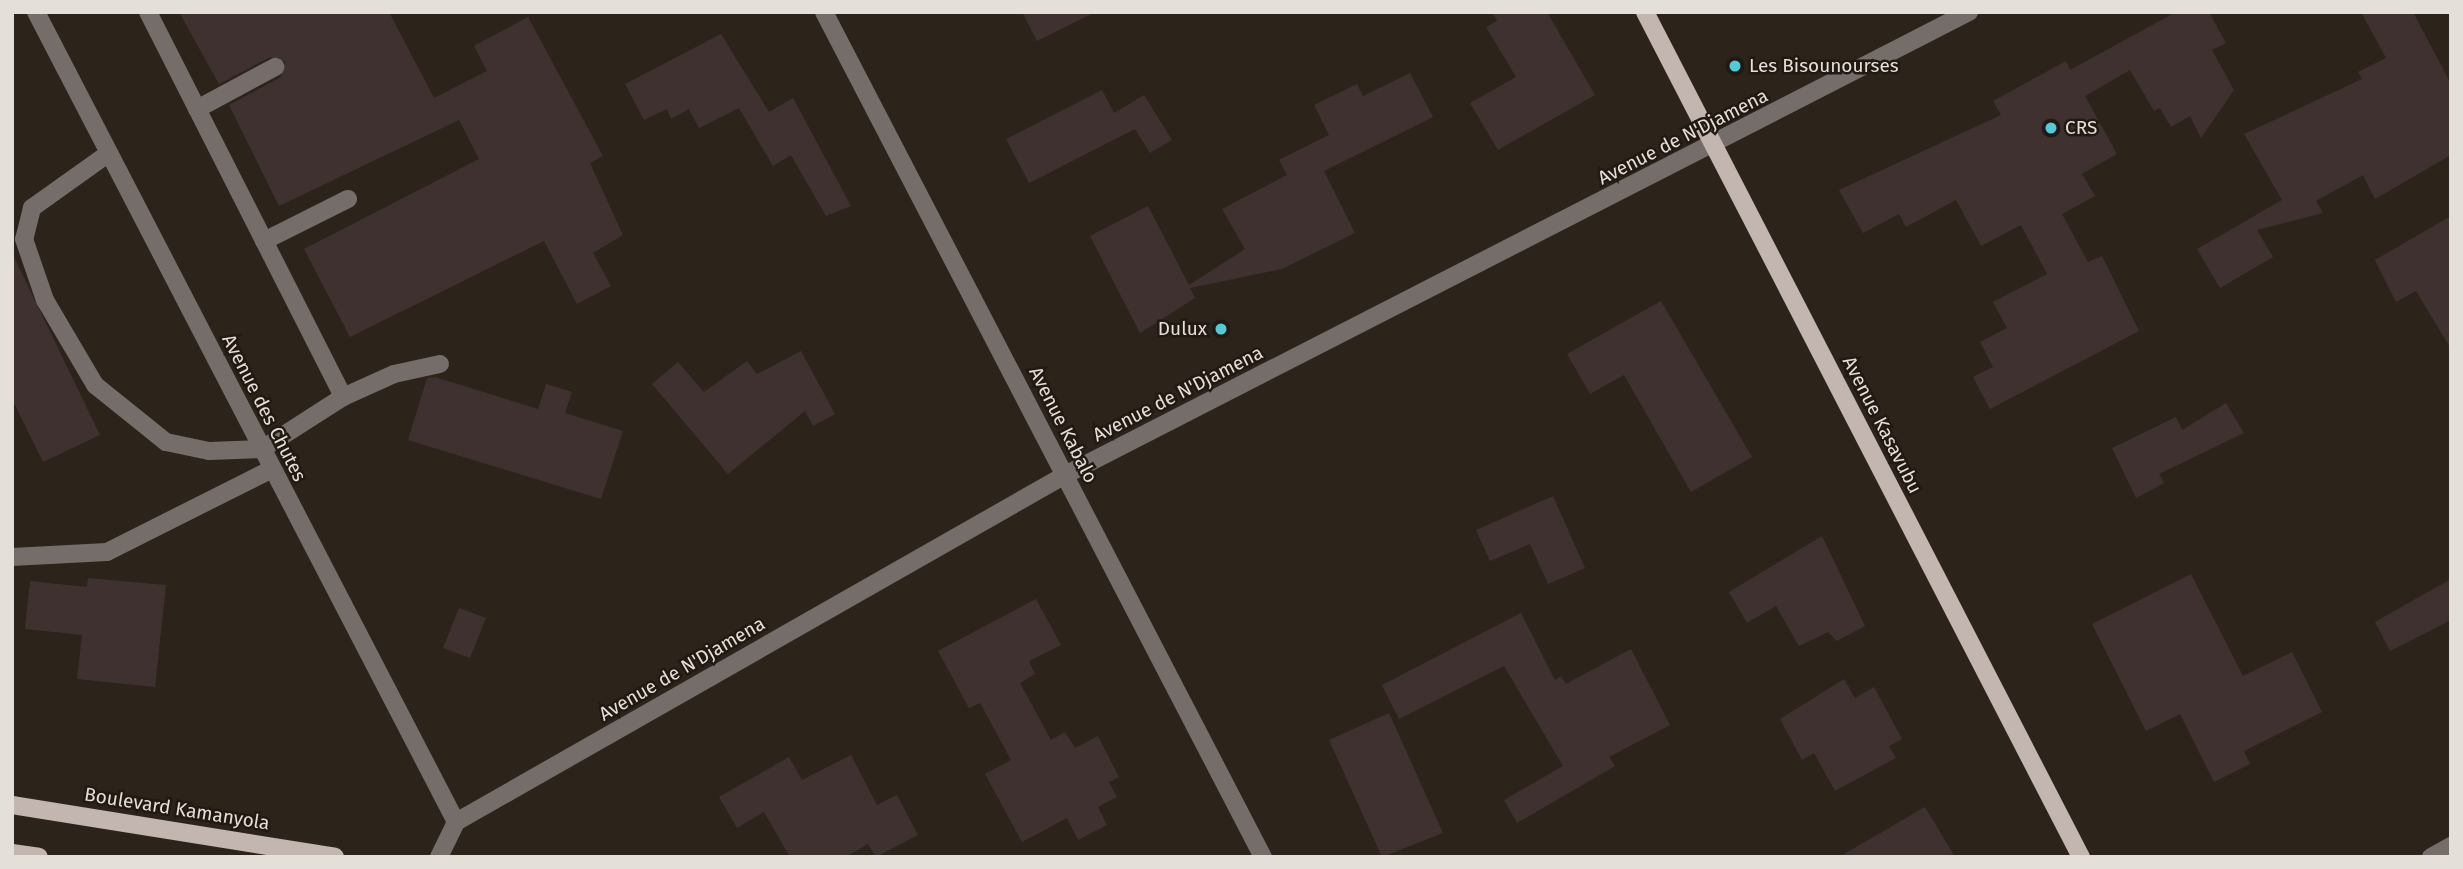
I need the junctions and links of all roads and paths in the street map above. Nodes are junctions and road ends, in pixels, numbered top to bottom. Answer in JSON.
{"nodes":[{"id":1,"x":148,"y":12,"type":"edge"},
{"id":2,"x":824,"y":12,"type":"edge"},
{"id":3,"x":1645,"y":12,"type":"edge"},
{"id":4,"x":1969,"y":12,"type":"edge"},
{"id":5,"x":42,"y":14,"type":"edge"},
{"id":6,"x":275,"y":67,"type":"dead end"},
{"id":7,"x":197,"y":109,"type":"junction"},
{"id":8,"x":1714,"y":145,"type":"junction"},
{"id":9,"x":109,"y":153,"type":"junction"},
{"id":10,"x":348,"y":199,"type":"dead end"},
{"id":11,"x":264,"y":241,"type":"junction"},
{"id":12,"x":440,"y":364,"type":"dead end"},
{"id":13,"x":343,"y":397,"type":"junction"},
{"id":14,"x":262,"y":449,"type":"junction"},
{"id":15,"x":272,"y":469,"type":"junction"},
{"id":16,"x":1065,"y":475,"type":"junction"},
{"id":17,"x":12,"y":557,"type":"edge"},
{"id":18,"x":12,"y":806,"type":"edge"},
{"id":19,"x":456,"y":822,"type":"junction"},
{"id":20,"x":2451,"y":846,"type":"edge"},
{"id":21,"x":12,"y":853,"type":"edge"},
{"id":22,"x":38,"y":857,"type":"edge"},
{"id":23,"x":335,"y":857,"type":"edge"},
{"id":24,"x":439,"y":857,"type":"edge"},
{"id":25,"x":1263,"y":857,"type":"edge"},
{"id":26,"x":2081,"y":857,"type":"edge"},
{"id":27,"x":2431,"y":857,"type":"edge"}],
"edges":[{"from":1,"to":7,"type":"street"},
{"from":2,"to":16,"type":"street","name":"Avenue Kabalo"},
{"from":3,"to":8,"type":"main road","name":"Avenue Kasavubu"},
{"from":4,"to":8,"type":"street","name":"Avenue de N'Djamena"},
{"from":5,"to":9,"type":"street","name":"Avenue des Chutes"},
{"from":6,"to":7,"type":"street"},
{"from":7,"to":11,"type":"street"},
{"from":8,"to":16,"type":"street","name":"Avenue de N'Djamena"},
{"from":8,"to":26,"type":"main road","name":"Avenue Kasavubu"},
{"from":9,"to":14,"type":"street","name":"Avenue des Chutes"},
{"from":9,"to":14,"type":"street"},
{"from":10,"to":11,"type":"street"},
{"from":11,"to":13,"type":"street"},
{"from":12,"to":13,"type":"street"},
{"from":13,"to":14,"type":"street"},
{"from":14,"to":15,"type":"street","name":"Avenue des Chutes"},
{"from":15,"to":17,"type":"street"},
{"from":15,"to":19,"type":"street","name":"Avenue des Chutes"},
{"from":16,"to":19,"type":"street","name":"Avenue de N'Djamena"},
{"from":16,"to":25,"type":"street","name":"Avenue Kabalo"},
{"from":18,"to":23,"type":"main road","name":"Boulevard Kamanyola"},
{"from":19,"to":24,"type":"street"},
{"from":20,"to":27,"type":"street"},
{"from":21,"to":22,"type":"main road"}]}
